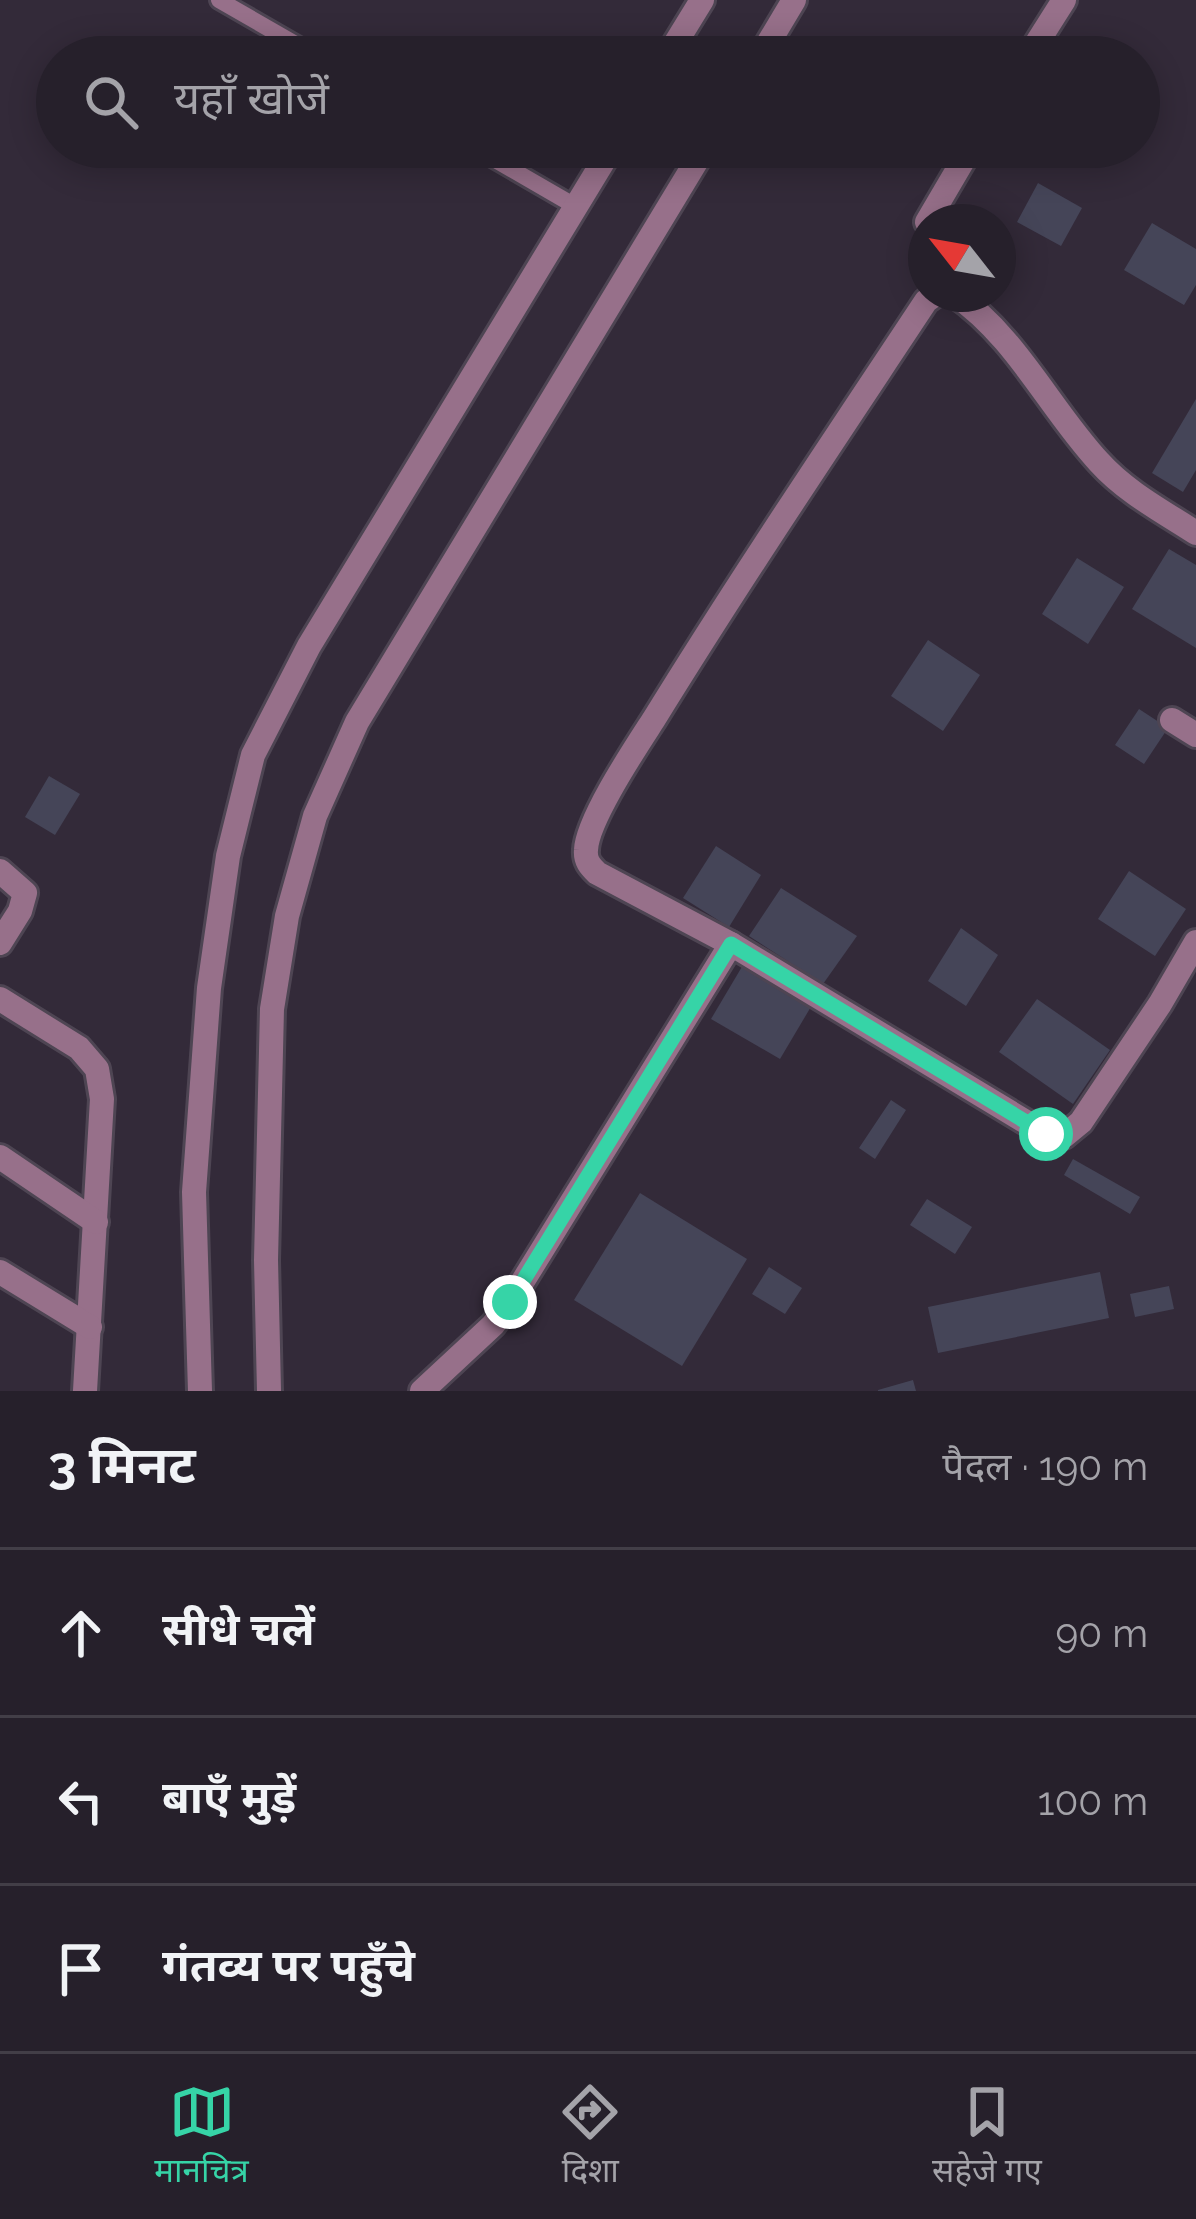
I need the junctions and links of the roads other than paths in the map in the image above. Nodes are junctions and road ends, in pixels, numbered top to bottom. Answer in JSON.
{"nodes":[{"id":1,"x":220,"y":0,"type":"edge"},
{"id":2,"x":702,"y":0,"type":"edge"},
{"id":3,"x":794,"y":0,"type":"edge"},
{"id":4,"x":1064,"y":0,"type":"edge"},
{"id":5,"x":282,"y":36,"type":"edge"},
{"id":6,"x":680,"y":36,"type":"edge"},
{"id":7,"x":773,"y":36,"type":"edge"},
{"id":8,"x":1041,"y":36,"type":"edge"},
{"id":9,"x":509,"y":168,"type":"edge"},
{"id":10,"x":599,"y":168,"type":"edge"},
{"id":11,"x":692,"y":168,"type":"edge"},
{"id":12,"x":959,"y":168,"type":"edge"},
{"id":13,"x":938,"y":204,"type":"edge"},
{"id":14,"x":575,"y":206,"type":"junction"},
{"id":15,"x":919,"y":312,"type":"edge"},
{"id":16,"x":979,"y":312,"type":"edge"},
{"id":17,"x":1196,"y":533,"type":"edge"},
{"id":18,"x":1172,"y":720,"type":"dead end"},
{"id":19,"x":1196,"y":735,"type":"edge"},
{"id":20,"x":0,"y":871,"type":"edge"},
{"id":21,"x":1196,"y":942,"type":"edge"},
{"id":22,"x":0,"y":943,"type":"edge"},
{"id":23,"x":731,"y":944,"type":"junction"},
{"id":24,"x":0,"y":999,"type":"edge"},
{"id":25,"x":0,"y":1157,"type":"edge"},
{"id":26,"x":96,"y":1222,"type":"junction"},
{"id":27,"x":0,"y":1272,"type":"edge"},
{"id":28,"x":90,"y":1327,"type":"junction"},
{"id":29,"x":85,"y":1391,"type":"edge"},
{"id":30,"x":200,"y":1391,"type":"edge"},
{"id":31,"x":269,"y":1391,"type":"edge"},
{"id":32,"x":422,"y":1391,"type":"edge"}],
"edges":[{"from":1,"to":5,"type":"lane"},
{"from":2,"to":6,"type":"street"},
{"from":3,"to":7,"type":"street"},
{"from":4,"to":8,"type":"street"},
{"from":9,"to":14,"type":"lane"},
{"from":10,"to":14,"type":"street"},
{"from":11,"to":31,"type":"street"},
{"from":12,"to":13,"type":"street"},
{"from":14,"to":30,"type":"street"},
{"from":15,"to":23,"type":"street"},
{"from":16,"to":17,"type":"street"},
{"from":18,"to":19,"type":"street"},
{"from":20,"to":22,"type":"street"},
{"from":21,"to":23,"type":"street"},
{"from":23,"to":32,"type":"street"},
{"from":24,"to":26,"type":"street"},
{"from":25,"to":26,"type":"street"},
{"from":26,"to":28,"type":"street"},
{"from":27,"to":28,"type":"street"},
{"from":28,"to":29,"type":"street"}]}
